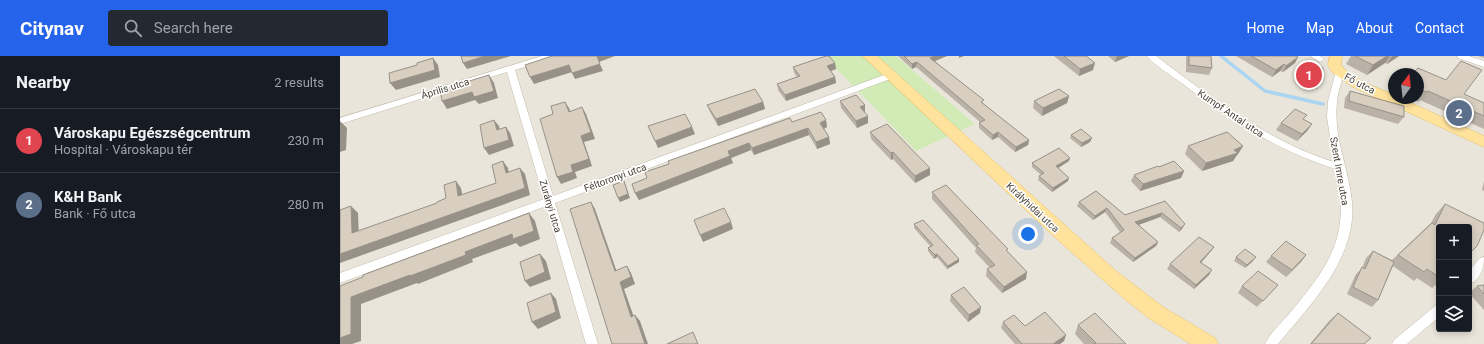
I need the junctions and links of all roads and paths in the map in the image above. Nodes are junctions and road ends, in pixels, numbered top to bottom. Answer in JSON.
{"nodes":[{"id":1,"x":551,"y":56,"type":"edge"},
{"id":2,"x":869,"y":56,"type":"edge"},
{"id":3,"x":1151,"y":56,"type":"edge"},
{"id":4,"x":1336,"y":56,"type":"edge"},
{"id":5,"x":1461,"y":56,"type":"edge"},
{"id":6,"x":1484,"y":64,"type":"edge"},
{"id":7,"x":510,"y":68,"type":"junction"},
{"id":8,"x":1341,"y":74,"type":"junction"},
{"id":9,"x":890,"y":76,"type":"junction"},
{"id":10,"x":340,"y":121,"type":"edge"},
{"id":11,"x":1484,"y":142,"type":"edge"},
{"id":12,"x":1340,"y":167,"type":"junction"},
{"id":13,"x":550,"y":200,"type":"junction"},
{"id":14,"x":1484,"y":261,"type":"edge"},
{"id":15,"x":1472,"y":275,"type":"edge"},
{"id":16,"x":340,"y":278,"type":"edge"},
{"id":17,"x":1436,"y":312,"type":"edge"},
{"id":18,"x":592,"y":344,"type":"edge"},
{"id":19,"x":1208,"y":344,"type":"edge"},
{"id":20,"x":1271,"y":344,"type":"edge"},
{"id":21,"x":1398,"y":344,"type":"edge"}],
"edges":[{"from":1,"to":7,"type":"street","name":"Április utca"},
{"from":2,"to":9,"type":"main road","name":"Királyhidai utca"},
{"from":3,"to":12,"type":"street","name":"Kumpf Antal utca"},
{"from":4,"to":8,"type":"main road","name":"Fő utca"},
{"from":5,"to":6,"type":"street"},
{"from":7,"to":10,"type":"street","name":"Április utca"},
{"from":7,"to":13,"type":"street","name":"Zurányi utca"},
{"from":8,"to":11,"type":"main road","name":"Fő utca"},
{"from":8,"to":12,"type":"street","name":"Szent Imre utca"},
{"from":9,"to":13,"type":"street","name":"Féltoronyi utca"},
{"from":9,"to":19,"type":"main road","name":"Királyhidai utca"},
{"from":12,"to":20,"type":"street","name":"Szent Imre utca"},
{"from":13,"to":16,"type":"street","name":"Féltoronyi utca"},
{"from":13,"to":18,"type":"street","name":"Zurányi utca"},
{"from":14,"to":15,"type":"street"},
{"from":17,"to":21,"type":"street"}]}
